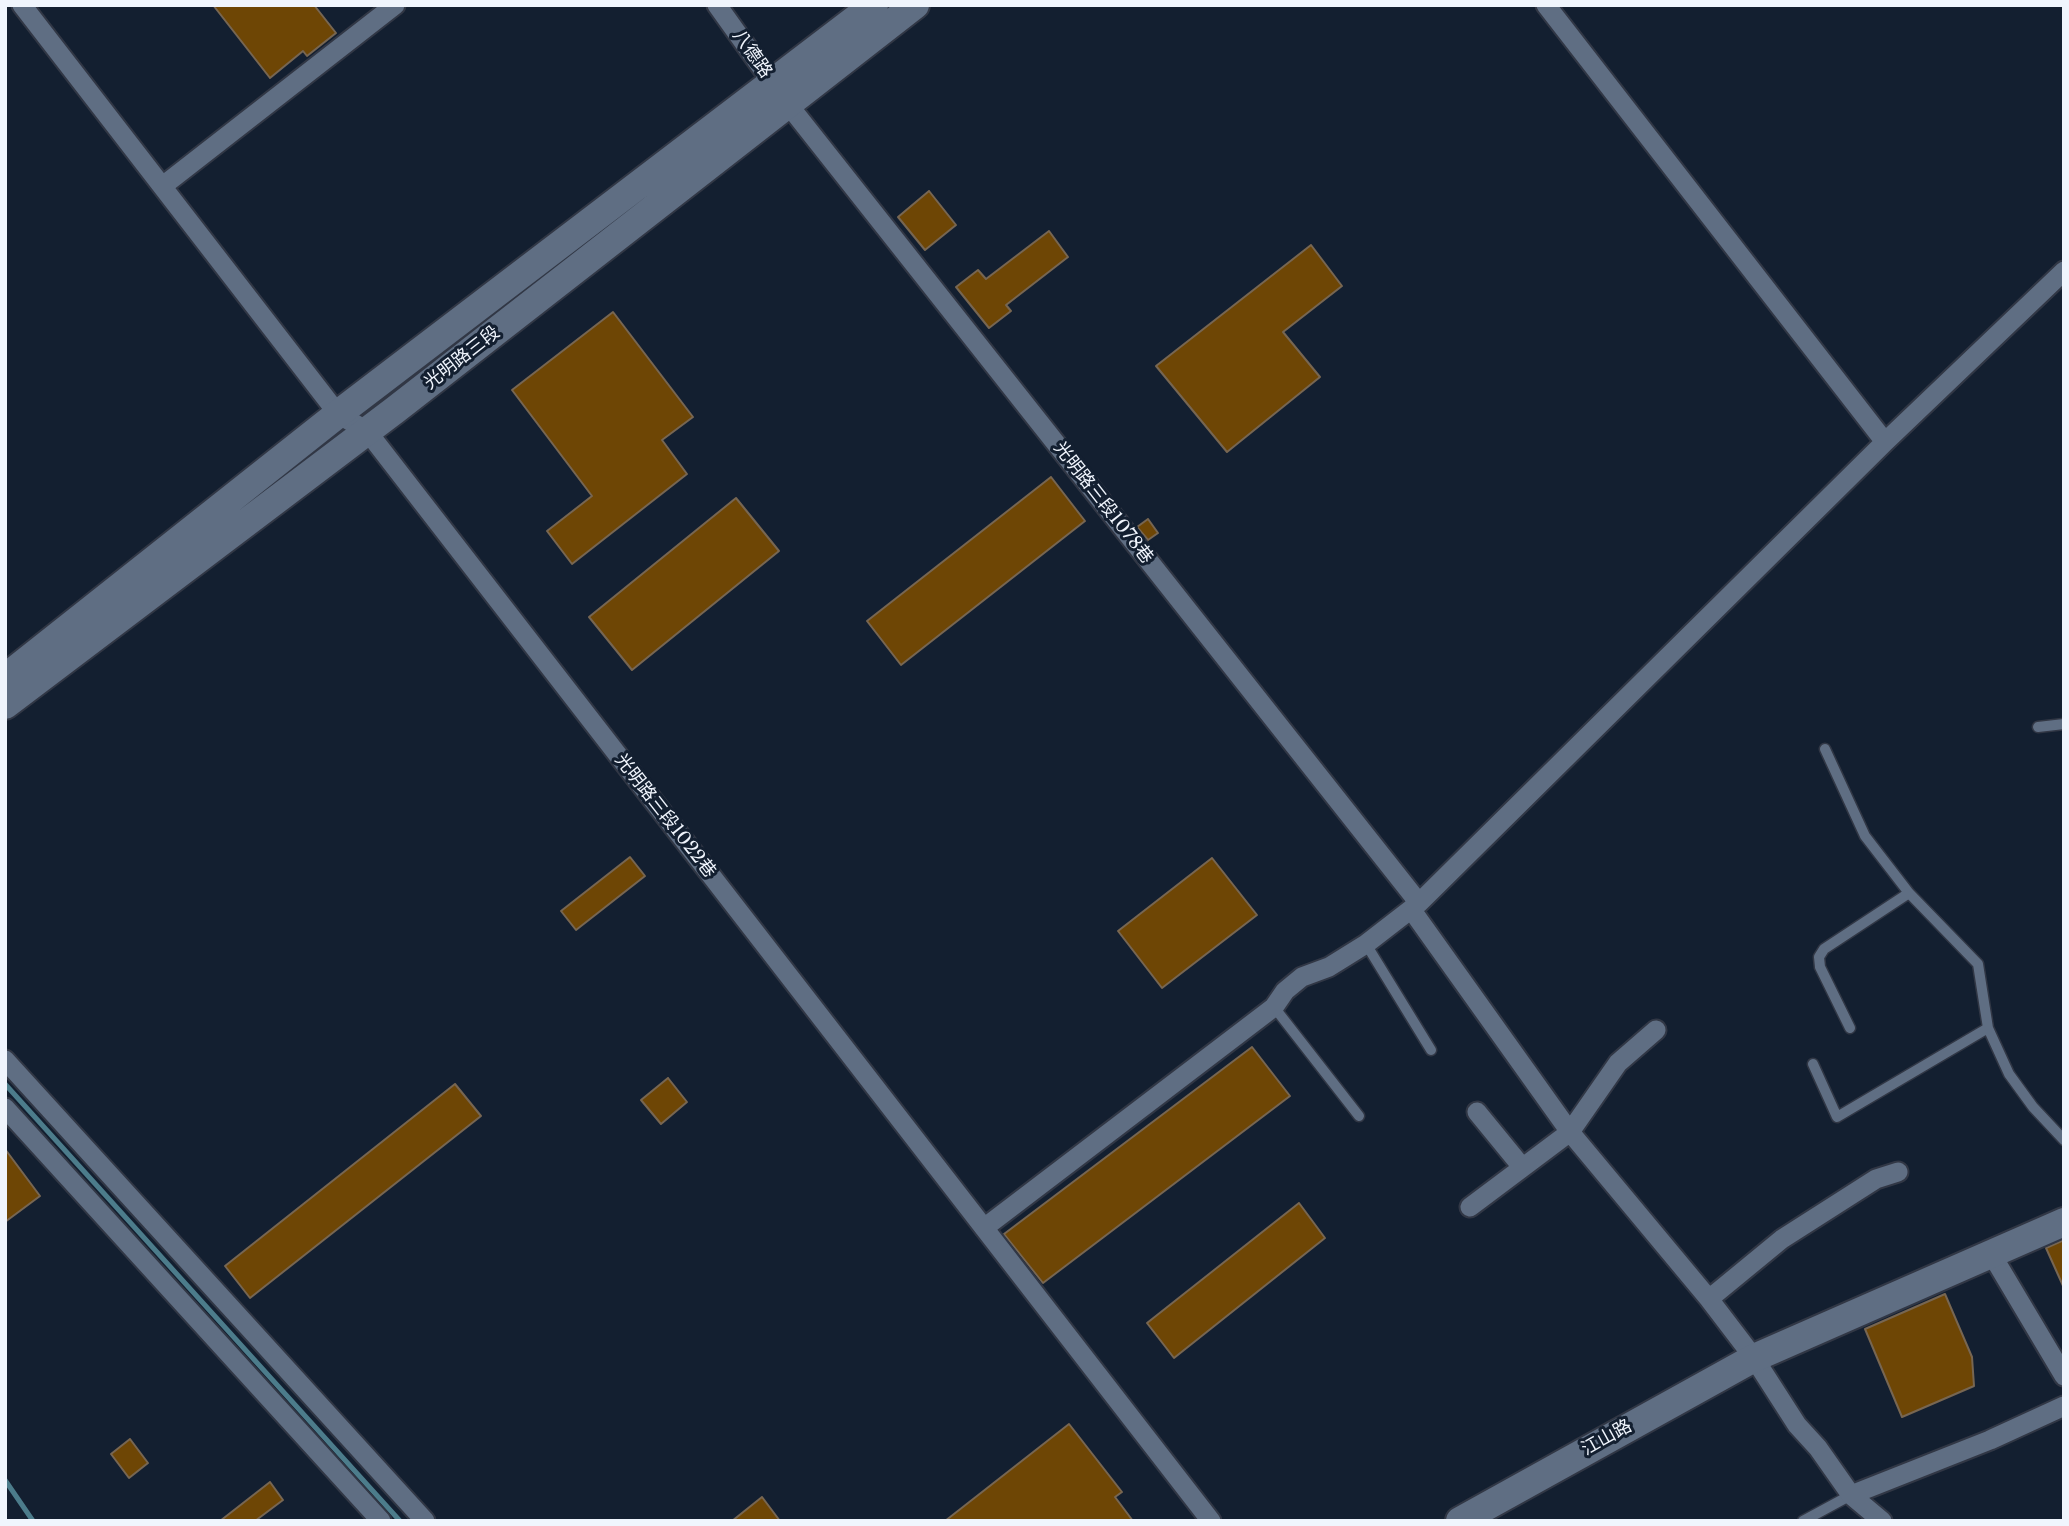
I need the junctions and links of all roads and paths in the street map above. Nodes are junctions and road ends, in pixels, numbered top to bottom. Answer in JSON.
{"nodes":[{"id":1,"x":22,"y":5,"type":"edge"},
{"id":2,"x":394,"y":5,"type":"edge"},
{"id":3,"x":717,"y":5,"type":"edge"},
{"id":4,"x":874,"y":5,"type":"edge"},
{"id":5,"x":915,"y":5,"type":"edge"},
{"id":6,"x":1546,"y":5,"type":"edge"},
{"id":7,"x":780,"y":93,"type":"junction"},
{"id":8,"x":169,"y":181,"type":"junction"},
{"id":9,"x":2064,"y":271,"type":"edge"},
{"id":10,"x":338,"y":414,"type":"junction"},
{"id":11,"x":368,"y":431,"type":"junction"},
{"id":12,"x":1885,"y":442,"type":"junction"},
{"id":13,"x":5,"y":678,"type":"edge"},
{"id":14,"x":5,"y":705,"type":"edge"},
{"id":15,"x":2064,"y":723,"type":"edge"},
{"id":16,"x":2038,"y":727,"type":"dead end"},
{"id":17,"x":1825,"y":749,"type":"dead end"},
{"id":18,"x":1909,"y":893,"type":"junction"},
{"id":19,"x":1415,"y":906,"type":"junction"},
{"id":20,"x":1366,"y":944,"type":"junction"},
{"id":21,"x":1274,"y":1007,"type":"junction"},
{"id":22,"x":1850,"y":1028,"type":"dead end"},
{"id":23,"x":1988,"y":1028,"type":"junction"},
{"id":24,"x":1656,"y":1030,"type":"dead end"},
{"id":25,"x":1431,"y":1050,"type":"dead end"},
{"id":26,"x":5,"y":1060,"type":"edge"},
{"id":27,"x":1812,"y":1064,"type":"dead end"},
{"id":28,"x":5,"y":1108,"type":"edge"},
{"id":29,"x":1477,"y":1112,"type":"dead end"},
{"id":30,"x":1359,"y":1116,"type":"dead end"},
{"id":31,"x":1570,"y":1132,"type":"junction"},
{"id":32,"x":2064,"y":1140,"type":"edge"},
{"id":33,"x":1522,"y":1167,"type":"junction"},
{"id":34,"x":1898,"y":1172,"type":"dead end"},
{"id":35,"x":1469,"y":1207,"type":"dead end"},
{"id":36,"x":2064,"y":1222,"type":"edge"},
{"id":37,"x":984,"y":1228,"type":"junction"},
{"id":38,"x":1992,"y":1255,"type":"junction"},
{"id":39,"x":1709,"y":1299,"type":"junction"},
{"id":40,"x":1754,"y":1358,"type":"junction"},
{"id":41,"x":2064,"y":1377,"type":"edge"},
{"id":42,"x":2064,"y":1406,"type":"edge"},
{"id":43,"x":1851,"y":1495,"type":"junction"},
{"id":44,"x":381,"y":1521,"type":"edge"},
{"id":45,"x":425,"y":1521,"type":"edge"},
{"id":46,"x":1211,"y":1521,"type":"edge"},
{"id":47,"x":1460,"y":1521,"type":"edge"},
{"id":48,"x":1803,"y":1521,"type":"edge"},
{"id":49,"x":1882,"y":1521,"type":"edge"}],
"edges":[{"from":1,"to":8,"type":"street"},
{"from":2,"to":8,"type":"street"},
{"from":3,"to":7,"type":"street","name":"八德路"},
{"from":4,"to":7,"type":"street","name":"光明路三段"},
{"from":5,"to":7,"type":"street","name":"光明路三段"},
{"from":6,"to":12,"type":"street"},
{"from":7,"to":10,"type":"street","name":"光明路三段"},
{"from":7,"to":11,"type":"street","name":"光明路三段"},
{"from":7,"to":19,"type":"street","name":"光明路三段1078巷"},
{"from":8,"to":10,"type":"street"},
{"from":9,"to":12,"type":"street"},
{"from":10,"to":11,"type":"street","name":"光明路三段1022巷"},
{"from":10,"to":13,"type":"street","name":"光明路三段"},
{"from":11,"to":14,"type":"street","name":"光明路三段"},
{"from":11,"to":37,"type":"street","name":"光明路三段1022巷"},
{"from":12,"to":19,"type":"street"},
{"from":15,"to":16,"type":"lane"},
{"from":17,"to":18,"type":"lane"},
{"from":18,"to":22,"type":"lane"},
{"from":18,"to":23,"type":"lane"},
{"from":19,"to":20,"type":"street"},
{"from":19,"to":31,"type":"street","name":"光明路三段1078巷"},
{"from":20,"to":21,"type":"street"},
{"from":20,"to":25,"type":"lane"},
{"from":21,"to":30,"type":"lane"},
{"from":21,"to":37,"type":"street"},
{"from":23,"to":27,"type":"lane"},
{"from":23,"to":32,"type":"lane"},
{"from":24,"to":31,"type":"street"},
{"from":26,"to":45,"type":"street"},
{"from":28,"to":44,"type":"street"},
{"from":29,"to":33,"type":"street"},
{"from":31,"to":33,"type":"street"},
{"from":31,"to":39,"type":"street","name":"光明路三段1078巷"},
{"from":33,"to":35,"type":"street"},
{"from":34,"to":39,"type":"street"},
{"from":36,"to":38,"type":"street","name":"江山路"},
{"from":37,"to":46,"type":"street","name":"光明路三段1022巷"},
{"from":38,"to":40,"type":"street","name":"江山路"},
{"from":38,"to":41,"type":"street"},
{"from":39,"to":40,"type":"street","name":"光明路三段1078巷"},
{"from":40,"to":43,"type":"street"},
{"from":40,"to":47,"type":"street","name":"江山路"},
{"from":42,"to":43,"type":"street"},
{"from":43,"to":48,"type":"lane"},
{"from":43,"to":49,"type":"street"}]}
